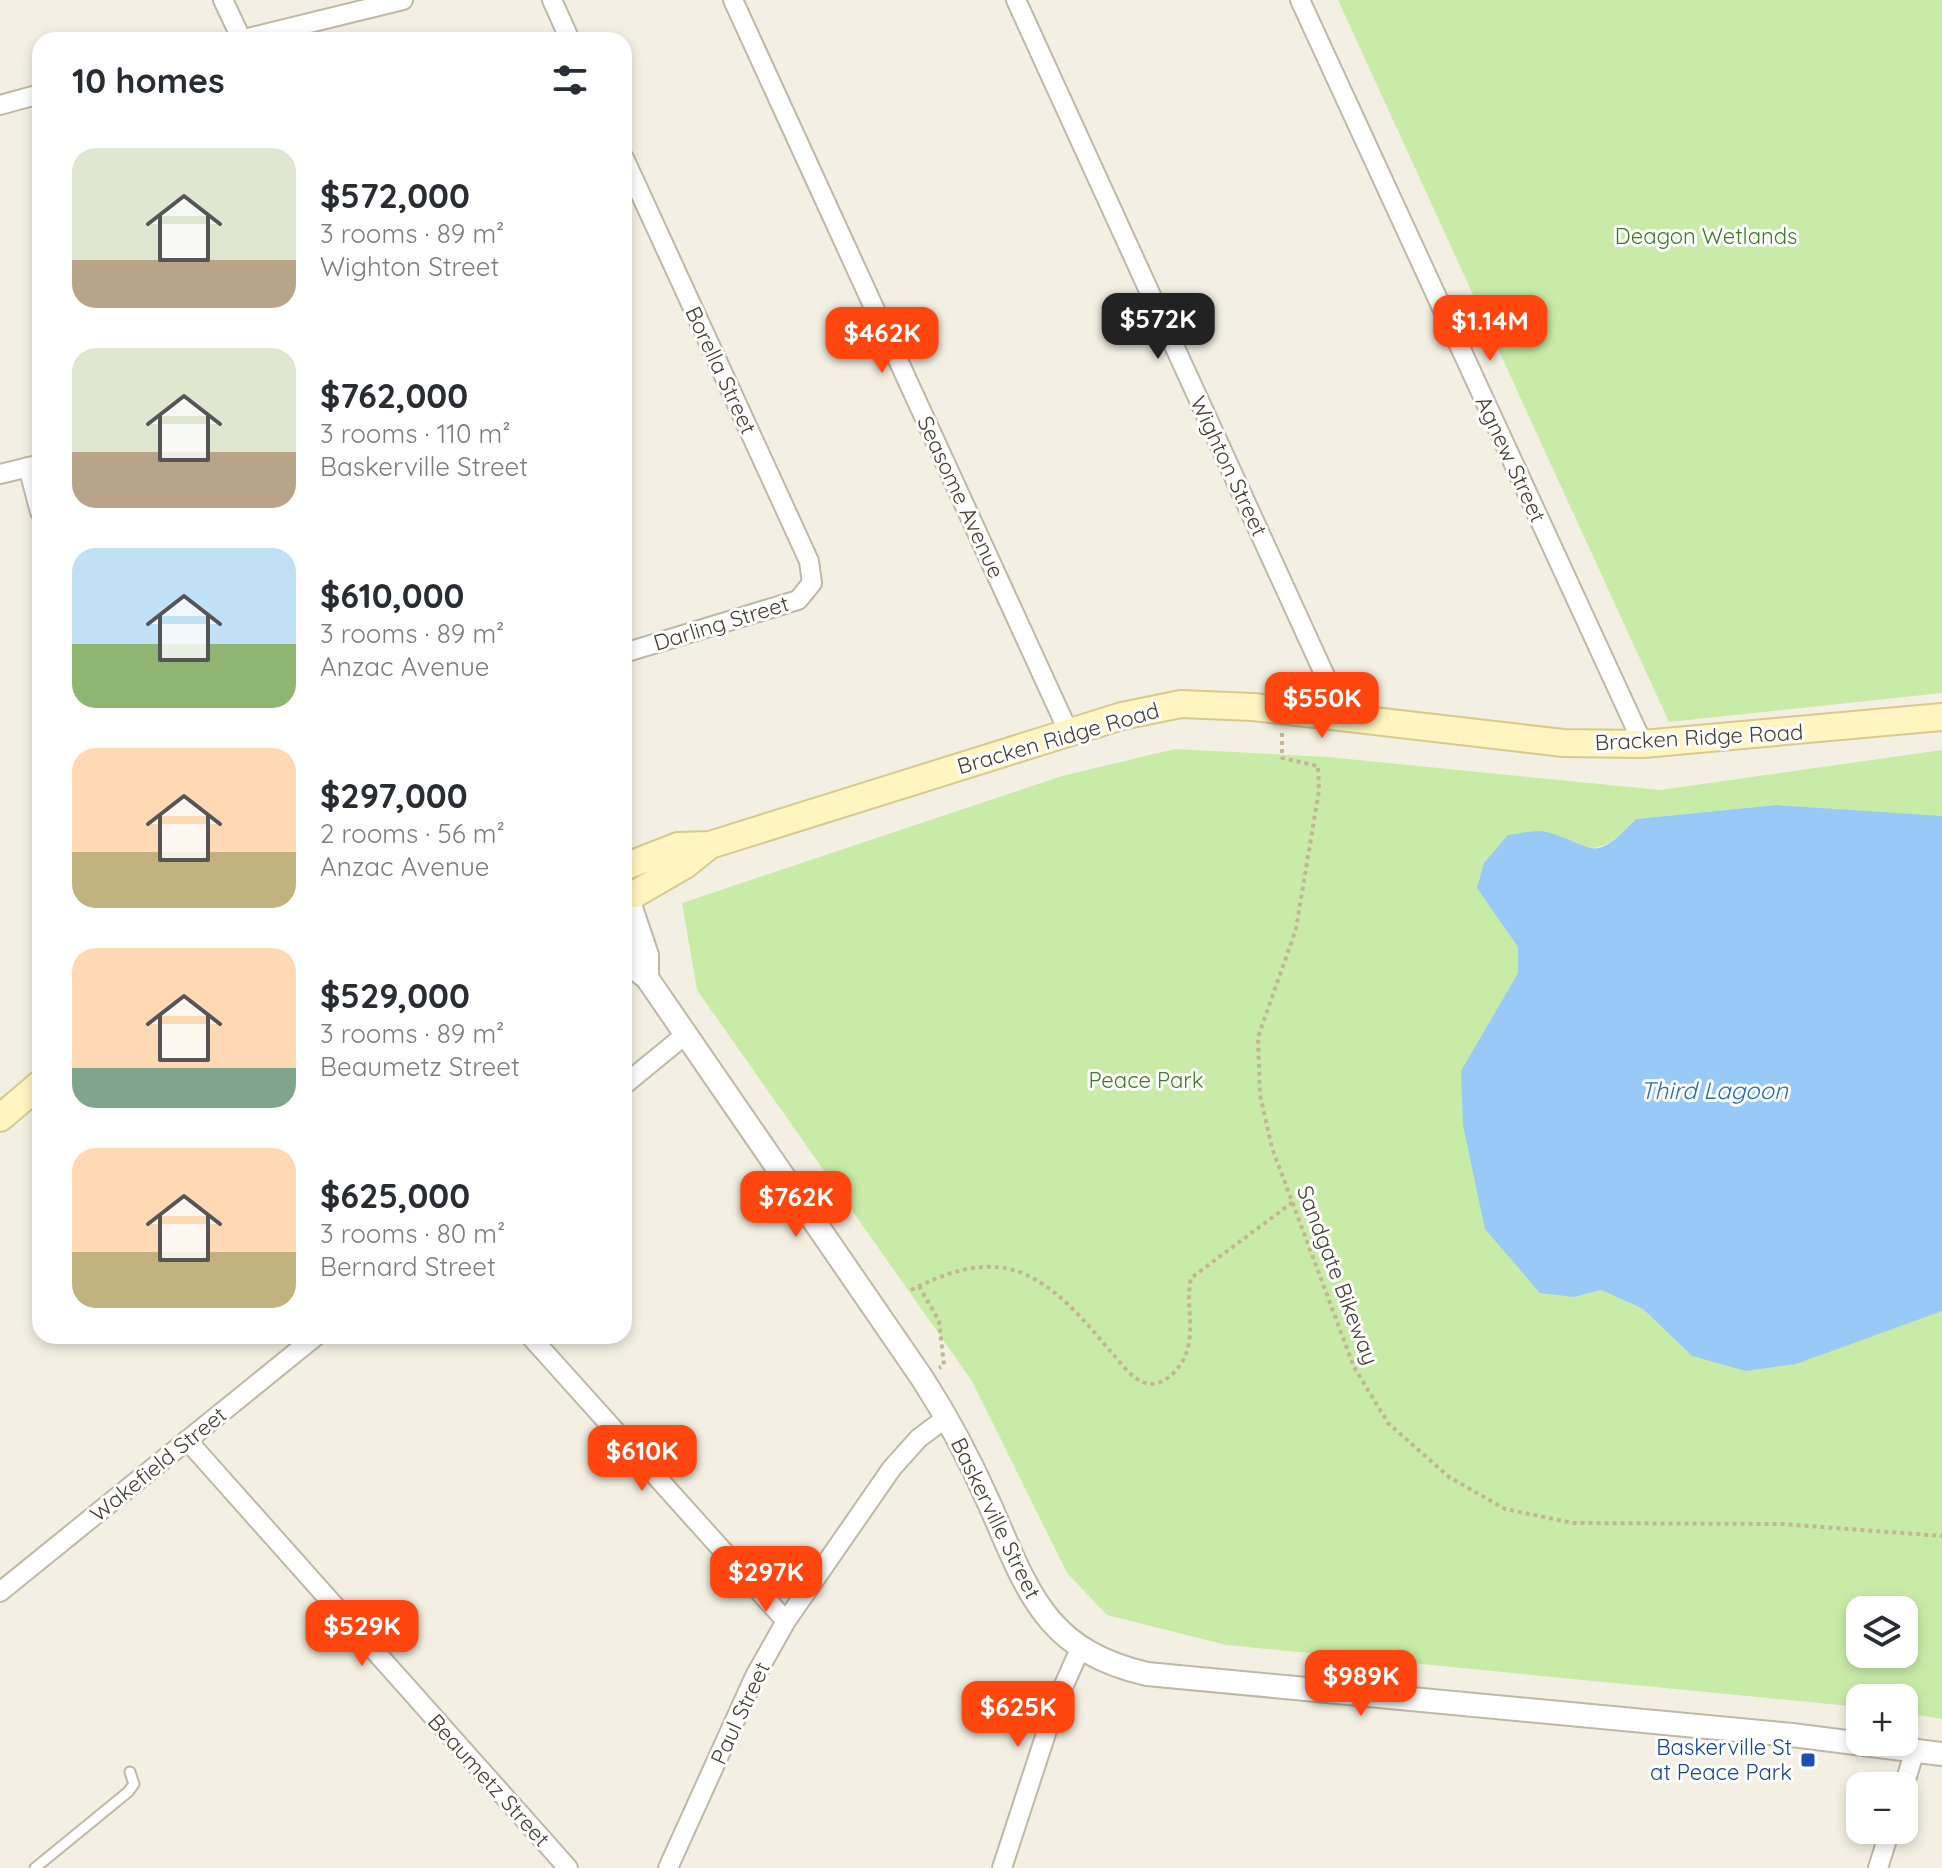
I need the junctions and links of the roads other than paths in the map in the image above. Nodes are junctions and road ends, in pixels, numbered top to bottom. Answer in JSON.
{"nodes":[{"id":1,"x":223,"y":0,"type":"edge"},
{"id":2,"x":403,"y":0,"type":"edge"},
{"id":3,"x":552,"y":0,"type":"edge"},
{"id":4,"x":733,"y":0,"type":"edge"},
{"id":5,"x":1016,"y":0,"type":"edge"},
{"id":6,"x":1300,"y":0,"type":"edge"},
{"id":7,"x":237,"y":32,"type":"edge"},
{"id":8,"x":273,"y":32,"type":"edge"},
{"id":9,"x":566,"y":32,"type":"edge"},
{"id":10,"x":32,"y":96,"type":"edge"},
{"id":11,"x":0,"y":105,"type":"edge"},
{"id":12,"x":632,"y":175,"type":"edge"},
{"id":13,"x":32,"y":466,"type":"edge"},
{"id":14,"x":0,"y":474,"type":"edge"},
{"id":15,"x":812,"y":583,"type":"joint"},
{"id":16,"x":632,"y":651,"type":"edge"},
{"id":17,"x":1331,"y":716,"type":"junction"},
{"id":18,"x":1942,"y":717,"type":"edge"},
{"id":19,"x":1069,"y":733,"type":"junction"},
{"id":20,"x":1643,"y":744,"type":"junction"},
{"id":21,"x":710,"y":845,"type":"junction"},
{"id":22,"x":632,"y":865,"type":"edge"},
{"id":23,"x":632,"y":901,"type":"edge"},
{"id":24,"x":632,"y":912,"type":"edge"},
{"id":25,"x":632,"y":966,"type":"edge"},
{"id":26,"x":647,"y":978,"type":"junction"},
{"id":27,"x":685,"y":1035,"type":"junction"},
{"id":28,"x":632,"y":1078,"type":"edge"},
{"id":29,"x":32,"y":1091,"type":"edge"},
{"id":30,"x":0,"y":1118,"type":"edge"},
{"id":31,"x":306,"y":1344,"type":"edge"},
{"id":32,"x":537,"y":1344,"type":"edge"},
{"id":33,"x":946,"y":1418,"type":"junction"},
{"id":34,"x":187,"y":1440,"type":"junction"},
{"id":35,"x":0,"y":1592,"type":"edge"},
{"id":36,"x":786,"y":1621,"type":"junction"},
{"id":37,"x":1080,"y":1649,"type":"junction"},
{"id":38,"x":1846,"y":1742,"type":"edge"},
{"id":39,"x":1918,"y":1750,"type":"edge"},
{"id":40,"x":1942,"y":1754,"type":"edge"},
{"id":41,"x":130,"y":1772,"type":"dead end"},
{"id":42,"x":1886,"y":1844,"type":"edge"},
{"id":43,"x":35,"y":1868,"type":"edge"},
{"id":44,"x":568,"y":1868,"type":"edge"},
{"id":45,"x":668,"y":1868,"type":"edge"},
{"id":46,"x":1002,"y":1868,"type":"edge"},
{"id":47,"x":1878,"y":1868,"type":"edge"}],
"edges":[{"from":1,"to":7,"type":"street"},
{"from":2,"to":8,"type":"street"},
{"from":3,"to":9,"type":"street"},
{"from":4,"to":19,"type":"street","name":"Seasome Avenue"},
{"from":5,"to":17,"type":"street","name":"Wighton Street"},
{"from":6,"to":20,"type":"street","name":"Agnew Street"},
{"from":10,"to":11,"type":"street"},
{"from":12,"to":15,"type":"street","name":"Borella Street"},
{"from":13,"to":14,"type":"street"},
{"from":15,"to":16,"type":"street","name":"Darling Street"},
{"from":17,"to":19,"type":"main road","name":"Bracken Ridge Road"},
{"from":17,"to":20,"type":"main road","name":"Bracken Ridge Road"},
{"from":18,"to":20,"type":"main road","name":"Bracken Ridge Road"},
{"from":19,"to":21,"type":"main road","name":"Bracken Ridge Road"},
{"from":21,"to":22,"type":"main road","name":"Bracken Ridge Road"},
{"from":21,"to":23,"type":"main road","name":"Bracken Ridge Road"},
{"from":24,"to":26,"type":"street","name":"Baskerville Street"},
{"from":25,"to":26,"type":"street","name":"Baskerville Street"},
{"from":26,"to":27,"type":"street","name":"Baskerville Street"},
{"from":27,"to":28,"type":"street"},
{"from":27,"to":33,"type":"street","name":"Baskerville Street"},
{"from":29,"to":30,"type":"main road"},
{"from":31,"to":34,"type":"street","name":"Wakefield Street"},
{"from":32,"to":36,"type":"street"},
{"from":33,"to":36,"type":"street","name":"Paul Street"},
{"from":33,"to":37,"type":"street","name":"Baskerville Street"},
{"from":34,"to":35,"type":"street","name":"Wakefield Street"},
{"from":34,"to":44,"type":"street","name":"Beaumetz Street"},
{"from":36,"to":45,"type":"street","name":"Paul Street"},
{"from":37,"to":38,"type":"street","name":"Baskerville Street"},
{"from":37,"to":46,"type":"street"},
{"from":39,"to":40,"type":"street","name":"Baskerville Street"},
{"from":41,"to":43,"type":"lane"},
{"from":42,"to":47,"type":"street"}]}
